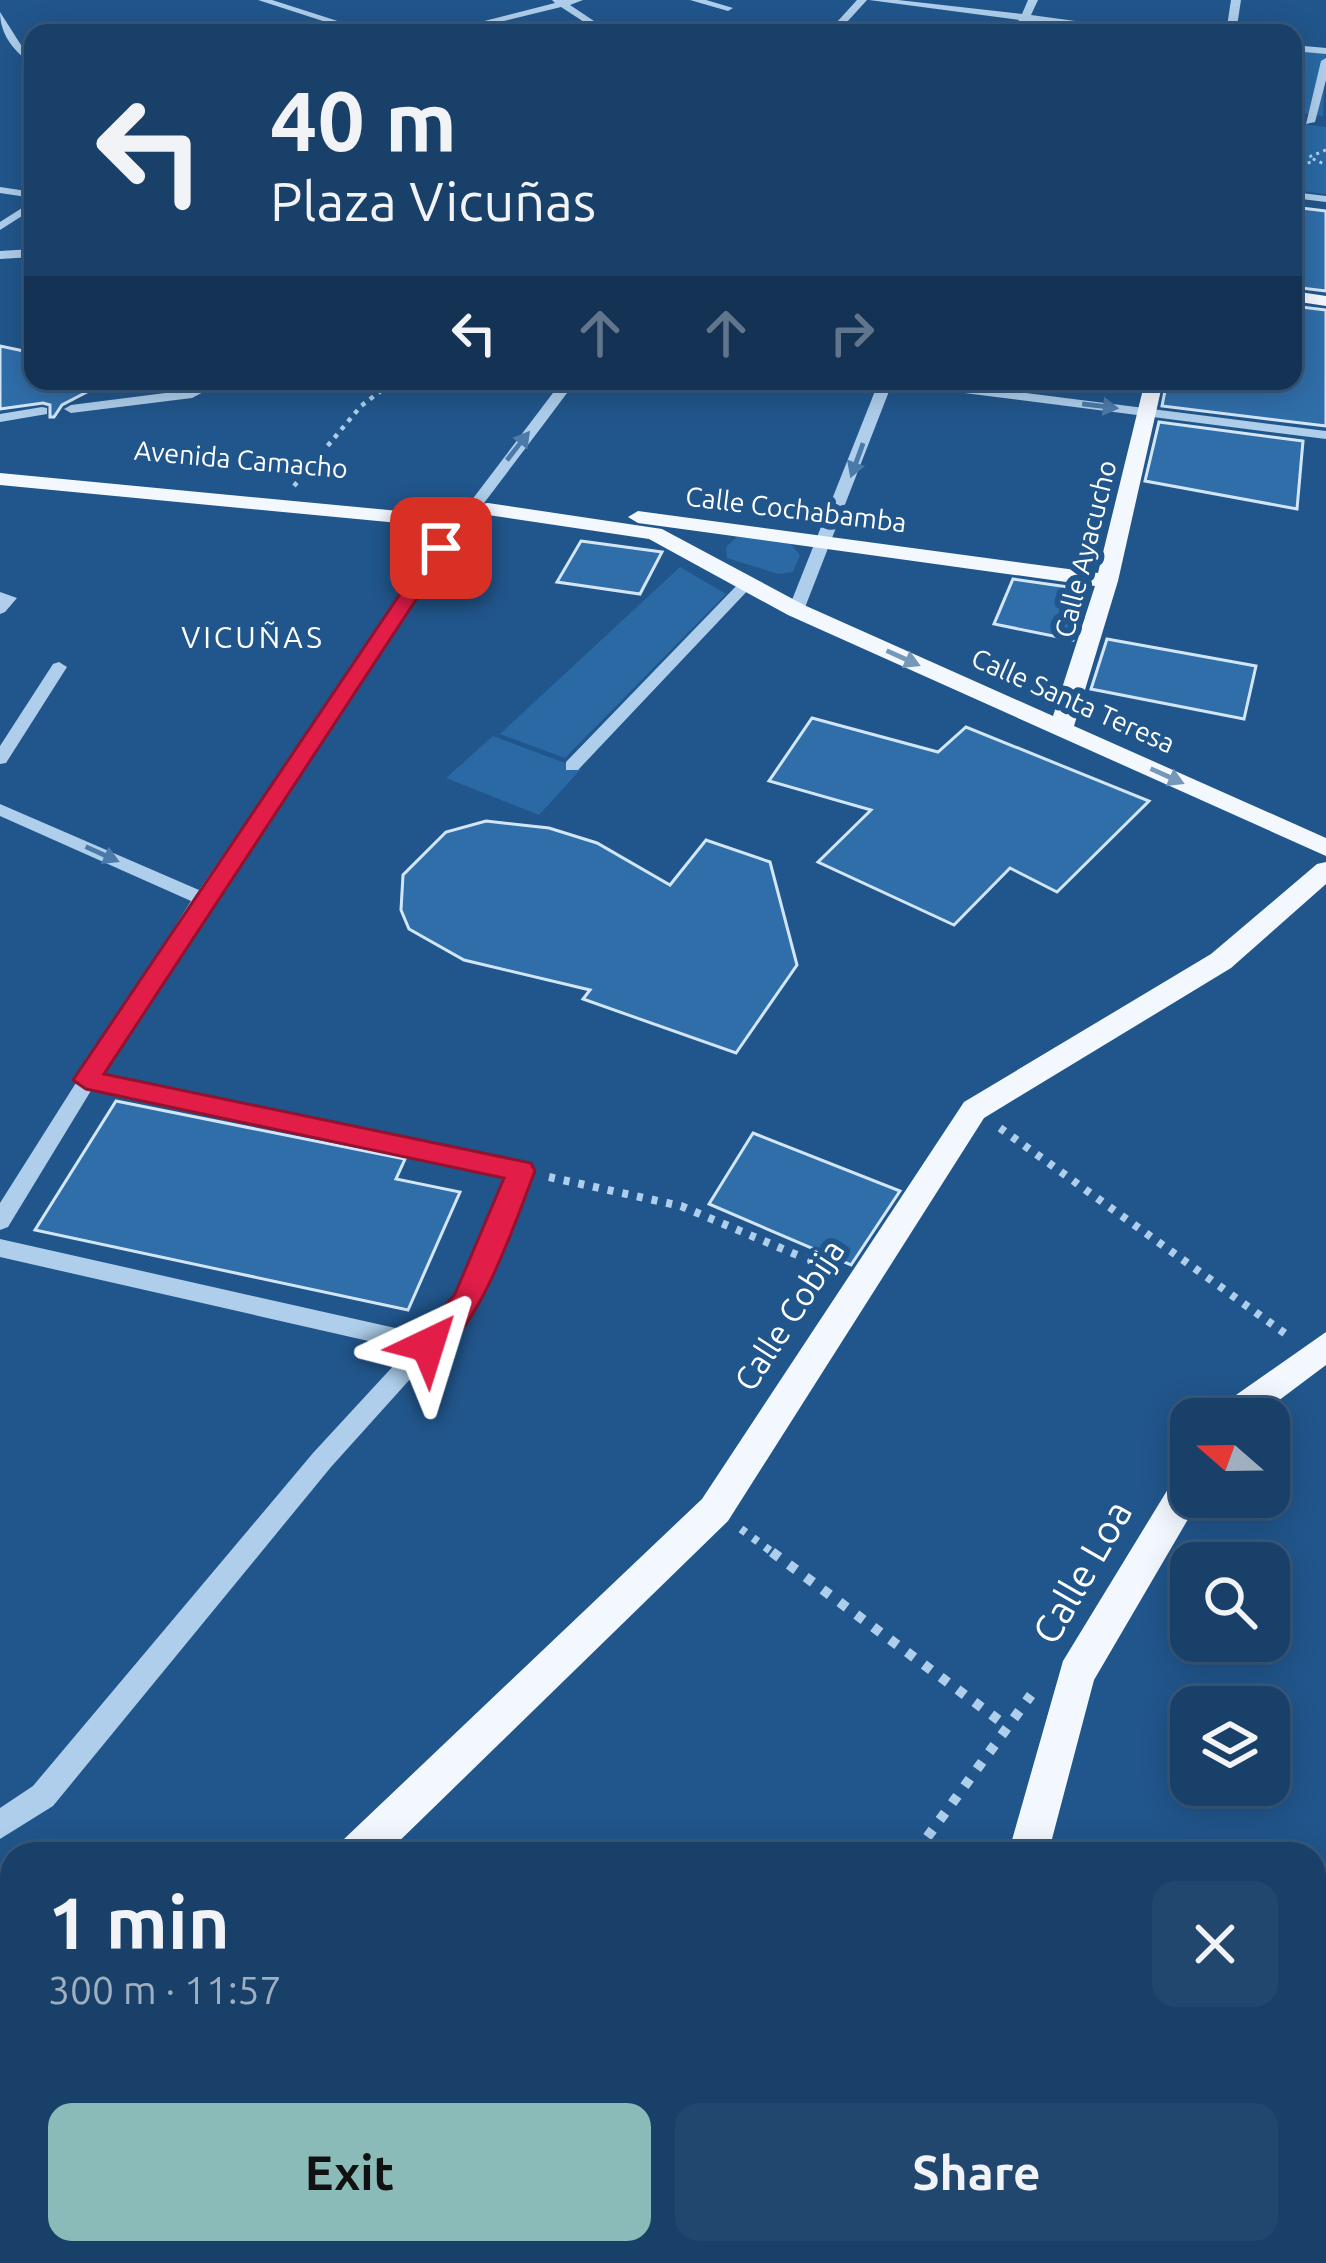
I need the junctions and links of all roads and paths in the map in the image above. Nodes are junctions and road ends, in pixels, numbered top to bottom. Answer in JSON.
{"nodes":[{"id":1,"x":263,"y":0,"type":"edge"},
{"id":2,"x":694,"y":0,"type":"edge"},
{"id":3,"x":862,"y":0,"type":"edge"},
{"id":4,"x":874,"y":0,"type":"edge"},
{"id":5,"x":1033,"y":0,"type":"edge"},
{"id":6,"x":567,"y":2,"type":"edge"},
{"id":7,"x":728,"y":8,"type":"dead end"},
{"id":8,"x":0,"y":15,"type":"edge"},
{"id":9,"x":1024,"y":19,"type":"junction"},
{"id":10,"x":341,"y":24,"type":"edge"},
{"id":11,"x":478,"y":24,"type":"edge"},
{"id":12,"x":595,"y":24,"type":"edge"},
{"id":13,"x":840,"y":24,"type":"edge"},
{"id":14,"x":1022,"y":24,"type":"edge"},
{"id":15,"x":1072,"y":24,"type":"edge"},
{"id":16,"x":17,"y":47,"type":"junction"},
{"id":17,"x":0,"y":51,"type":"edge"},
{"id":18,"x":24,"y":54,"type":"edge"},
{"id":19,"x":1326,"y":56,"type":"edge"},
{"id":20,"x":1302,"y":121,"type":"edge"},
{"id":21,"x":1310,"y":122,"type":"junction"},
{"id":22,"x":1326,"y":123,"type":"edge"},
{"id":23,"x":1326,"y":150,"type":"edge"},
{"id":24,"x":1313,"y":161,"type":"junction"},
{"id":25,"x":1302,"y":164,"type":"edge"},
{"id":26,"x":1326,"y":165,"type":"edge"},
{"id":27,"x":24,"y":207,"type":"edge"},
{"id":28,"x":0,"y":227,"type":"edge"},
{"id":29,"x":200,"y":390,"type":"edge"},
{"id":30,"x":382,"y":390,"type":"edge"},
{"id":31,"x":562,"y":390,"type":"edge"},
{"id":32,"x":883,"y":390,"type":"edge"},
{"id":33,"x":975,"y":390,"type":"edge"},
{"id":34,"x":1152,"y":390,"type":"edge"},
{"id":35,"x":71,"y":409,"type":"dead end"},
{"id":36,"x":42,"y":411,"type":"dead end"},
{"id":37,"x":1148,"y":411,"type":"junction"},
{"id":38,"x":0,"y":418,"type":"edge"},
{"id":39,"x":1326,"y":436,"type":"edge"},
{"id":40,"x":0,"y":464,"type":"edge"},
{"id":41,"x":0,"y":479,"type":"edge"},
{"id":42,"x":289,"y":491,"type":"junction"},
{"id":43,"x":472,"y":504,"type":"junction"},
{"id":44,"x":704,"y":525,"type":"junction"},
{"id":45,"x":827,"y":540,"type":"junction"},
{"id":46,"x":685,"y":549,"type":"junction"},
{"id":47,"x":1107,"y":581,"type":"junction"},
{"id":48,"x":747,"y":584,"type":"junction"},
{"id":49,"x":0,"y":597,"type":"edge"},
{"id":50,"x":0,"y":609,"type":"edge"},
{"id":51,"x":796,"y":610,"type":"junction"},
{"id":52,"x":59,"y":667,"type":"dead end"},
{"id":53,"x":1061,"y":728,"type":"junction"},
{"id":54,"x":0,"y":759,"type":"edge"},
{"id":55,"x":572,"y":766,"type":"dead end"},
{"id":56,"x":0,"y":809,"type":"edge"},
{"id":57,"x":1326,"y":848,"type":"edge"},
{"id":58,"x":1326,"y":870,"type":"edge"},
{"id":59,"x":203,"y":899,"type":"junction"},
{"id":60,"x":86,"y":1080,"type":"junction"},
{"id":61,"x":974,"y":1110,"type":"junction"},
{"id":62,"x":521,"y":1171,"type":"junction"},
{"id":63,"x":0,"y":1221,"type":"edge"},
{"id":64,"x":0,"y":1248,"type":"edge"},
{"id":65,"x":864,"y":1283,"type":"junction"},
{"id":66,"x":428,"y":1345,"type":"junction"},
{"id":67,"x":1321,"y":1351,"type":"edge"},
{"id":68,"x":1257,"y":1398,"type":"edge"},
{"id":69,"x":715,"y":1510,"type":"junction"},
{"id":70,"x":1170,"y":1517,"type":"edge"},
{"id":71,"x":1008,"y":1727,"type":"dead end"},
{"id":72,"x":0,"y":1825,"type":"edge"},
{"id":73,"x":369,"y":1842,"type":"edge"},
{"id":74,"x":1031,"y":1842,"type":"edge"}],
"edges":[{"from":1,"to":10,"type":"street"},
{"from":2,"to":7,"type":"street"},
{"from":3,"to":13,"type":"street"},
{"from":4,"to":9,"type":"street"},
{"from":5,"to":9,"type":"street"},
{"from":6,"to":11,"type":"street"},
{"from":6,"to":12,"type":"street"},
{"from":8,"to":16,"type":"street"},
{"from":9,"to":14,"type":"street"},
{"from":9,"to":15,"type":"street"},
{"from":16,"to":17,"type":"street"},
{"from":16,"to":18,"type":"street"},
{"from":19,"to":21,"type":"street"},
{"from":20,"to":21,"type":"street"},
{"from":21,"to":22,"type":"street"},
{"from":23,"to":24,"type":"path"},
{"from":24,"to":25,"type":"path"},
{"from":24,"to":26,"type":"path"},
{"from":27,"to":28,"type":"street"},
{"from":29,"to":35,"type":"street"},
{"from":30,"to":42,"type":"path"},
{"from":43,"to":31,"type":"street","one_way":true},
{"from":32,"to":45,"type":"street","one_way":true},
{"from":33,"to":37,"type":"street","one_way":true},
{"from":34,"to":37,"type":"main road","name":"Calle Ayacucho"},
{"from":36,"to":38,"type":"street"},
{"from":37,"to":39,"type":"street"},
{"from":37,"to":47,"type":"main road","name":"Calle Ayacucho"},
{"from":40,"to":42,"type":"main road","name":"Avenida Camacho"},
{"from":41,"to":43,"type":"main road","name":"Avenida Camacho"},
{"from":42,"to":43,"type":"main road","name":"Avenida Camacho"},
{"from":43,"to":44,"type":"main road","name":"Calle Cochabamba"},
{"from":43,"to":46,"type":"main road","name":"Calle Cochabamba"},
{"from":43,"to":59,"type":"street"},
{"from":44,"to":45,"type":"main road","name":"Calle Cochabamba"},
{"from":44,"to":46,"type":"street"},
{"from":45,"to":47,"type":"main road","name":"Calle Cochabamba"},
{"from":45,"to":51,"type":"street"},
{"from":46,"to":48,"type":"main road","name":"Calle Cochabamba"},
{"from":47,"to":53,"type":"main road","name":"Calle Ayacucho"},
{"from":48,"to":51,"type":"main road","name":"Calle Cochabamba"},
{"from":48,"to":55,"type":"street"},
{"from":49,"to":50,"type":"street"},
{"from":51,"to":53,"type":"main road","name":"Calle Santa Teresa","one_way":true},
{"from":52,"to":54,"type":"street"},
{"from":53,"to":57,"type":"main road","name":"Calle Santa Teresa","one_way":true},
{"from":56,"to":59,"type":"street","one_way":true},
{"from":58,"to":61,"type":"main road","name":"Calle Cobija"},
{"from":59,"to":60,"type":"street"},
{"from":60,"to":62,"type":"street"},
{"from":60,"to":63,"type":"street"},
{"from":61,"to":65,"type":"main road","name":"Calle Cobija"},
{"from":61,"to":67,"type":"path"},
{"from":62,"to":65,"type":"path"},
{"from":62,"to":66,"type":"street"},
{"from":64,"to":66,"type":"street"},
{"from":65,"to":69,"type":"main road","name":"Calle Cobija"},
{"from":66,"to":72,"type":"street"},
{"from":67,"to":68,"type":"main road"},
{"from":69,"to":71,"type":"path"},
{"from":69,"to":73,"type":"main road","name":"Calle Cobija"},
{"from":70,"to":74,"type":"main road","name":"Calle Loa"}]}
